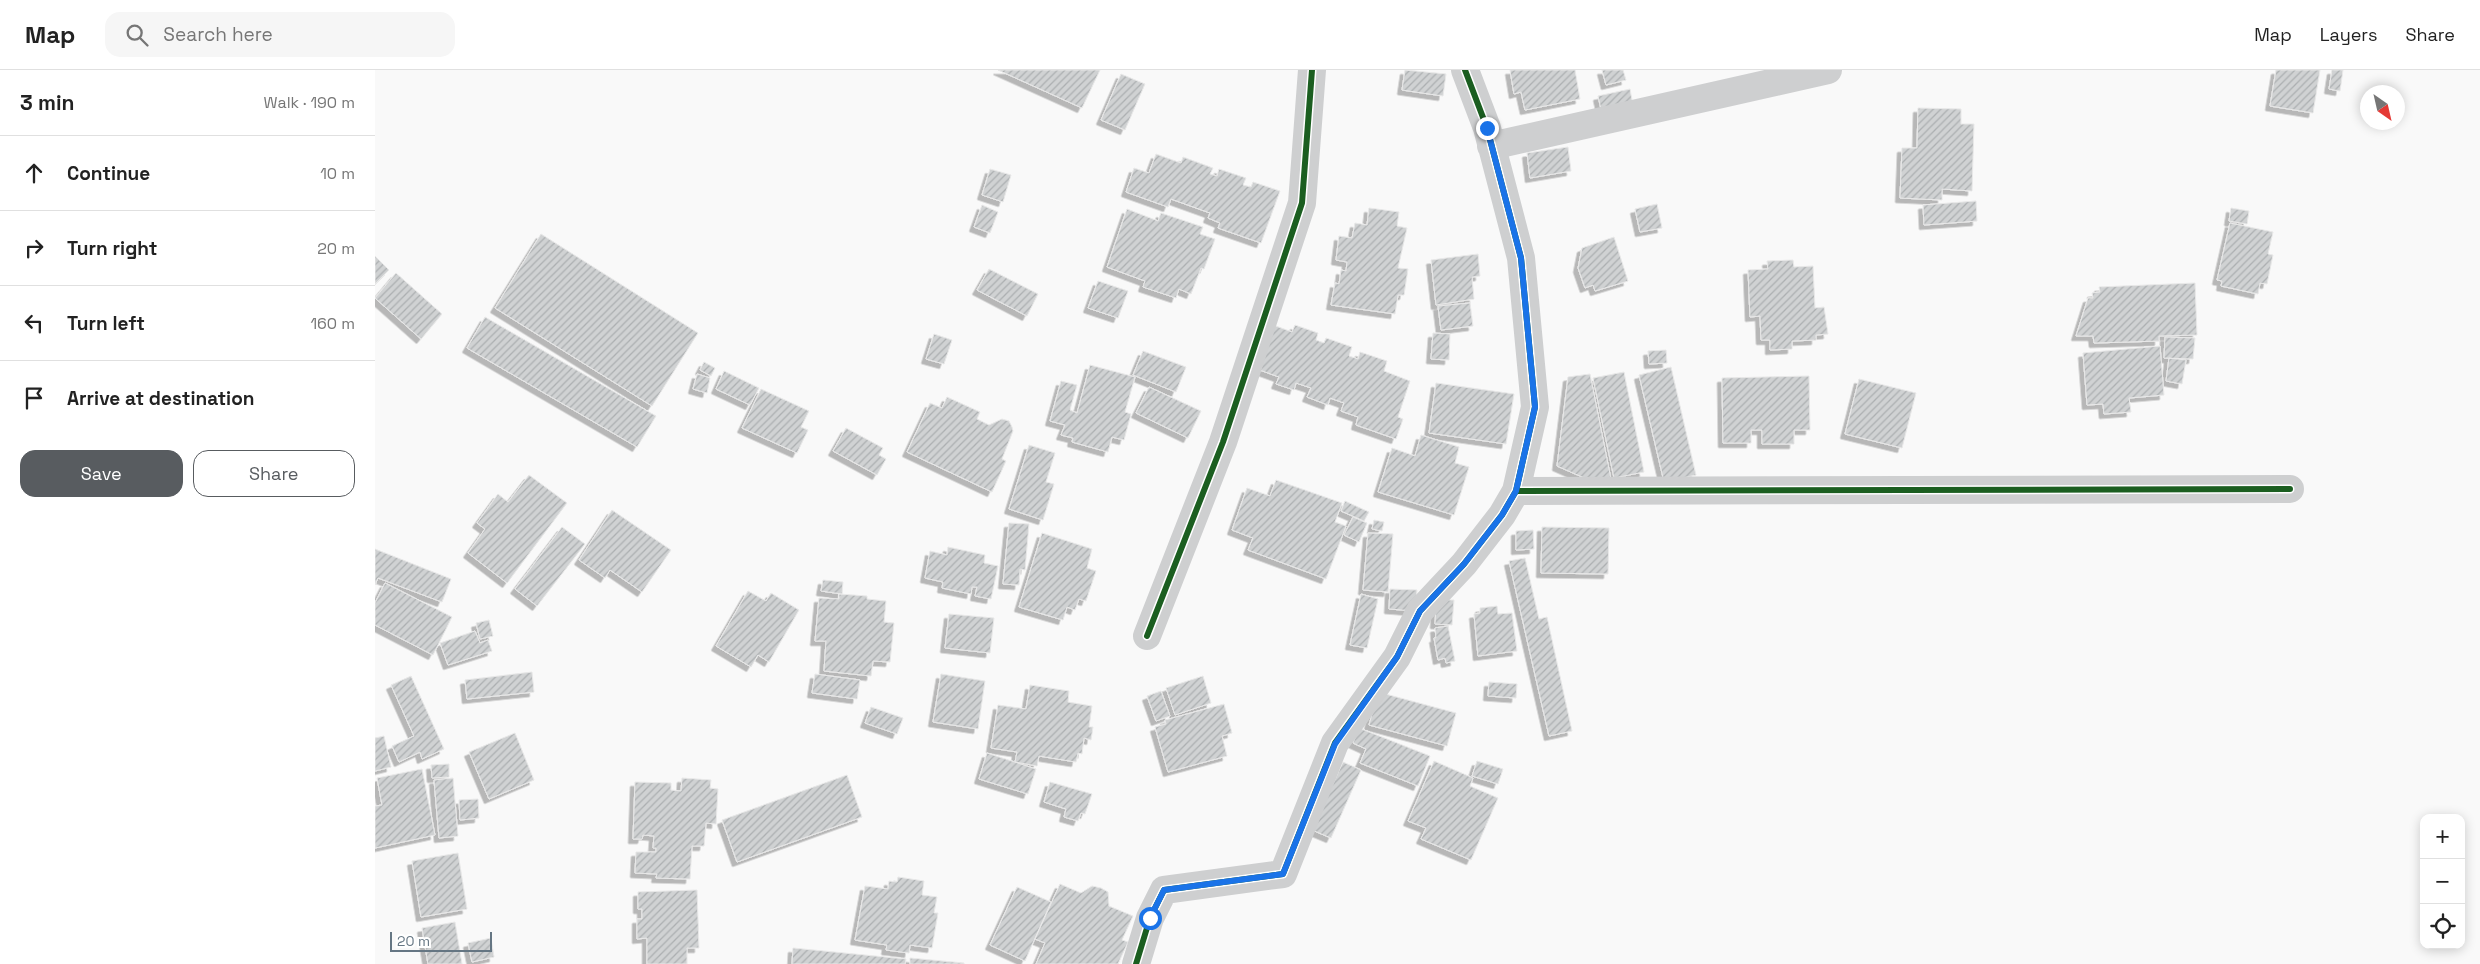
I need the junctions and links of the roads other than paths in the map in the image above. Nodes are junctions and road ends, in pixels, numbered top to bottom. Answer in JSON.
{"nodes":[{"id":1,"x":1312,"y":70,"type":"edge"},
{"id":2,"x":1465,"y":70,"type":"edge"},
{"id":3,"x":1828,"y":70,"type":"edge"},
{"id":4,"x":1491,"y":146,"type":"junction"},
{"id":5,"x":2290,"y":489,"type":"dead end"},
{"id":6,"x":1516,"y":491,"type":"junction"},
{"id":7,"x":1147,"y":636,"type":"dead end"},
{"id":8,"x":1136,"y":964,"type":"edge"}],
"edges":[{"from":1,"to":7,"type":"street"},
{"from":2,"to":4,"type":"street"},
{"from":3,"to":4,"type":"street"},
{"from":4,"to":6,"type":"street"},
{"from":5,"to":6,"type":"street"},
{"from":6,"to":8,"type":"street"}]}
